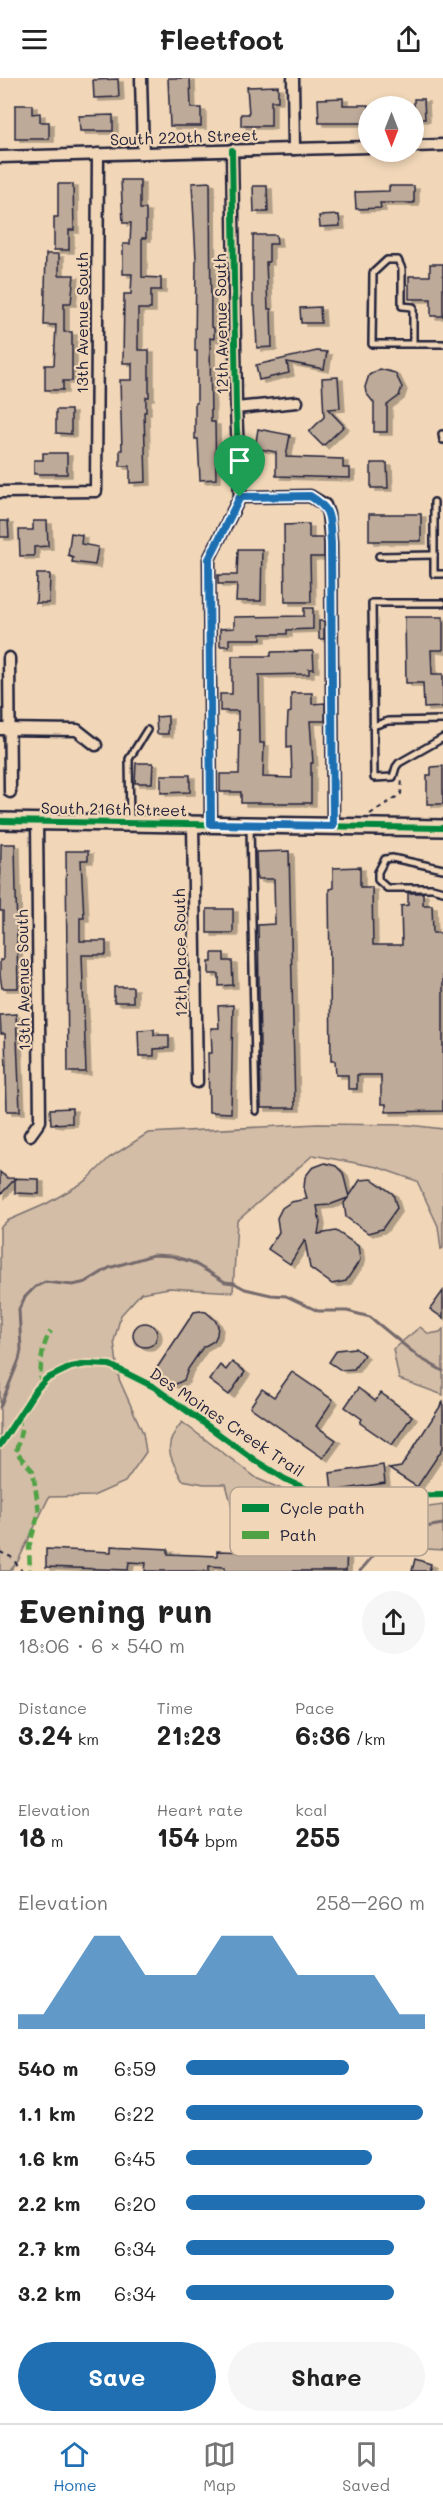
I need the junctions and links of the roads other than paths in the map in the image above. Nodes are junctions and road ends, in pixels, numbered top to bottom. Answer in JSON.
{"nodes":[{"id":1,"x":141,"y":78,"type":"edge"},
{"id":2,"x":293,"y":78,"type":"edge"},
{"id":3,"x":443,"y":145,"type":"edge"},
{"id":4,"x":424,"y":146,"type":"edge"},
{"id":5,"x":358,"y":147,"type":"edge"},
{"id":6,"x":294,"y":149,"type":"junction"},
{"id":7,"x":232,"y":150,"type":"junction"},
{"id":8,"x":143,"y":153,"type":"junction"},
{"id":9,"x":98,"y":154,"type":"junction"},
{"id":10,"x":0,"y":157,"type":"edge"},
{"id":11,"x":413,"y":344,"type":"junction"},
{"id":12,"x":443,"y":344,"type":"edge"},
{"id":13,"x":297,"y":402,"type":"dead end"},
{"id":14,"x":236,"y":408,"type":"junction"},
{"id":15,"x":0,"y":492,"type":"edge"},
{"id":16,"x":240,"y":497,"type":"junction"},
{"id":17,"x":434,"y":502,"type":"dead end"},
{"id":18,"x":434,"y":555,"type":"junction"},
{"id":19,"x":380,"y":556,"type":"dead end"},
{"id":20,"x":443,"y":574,"type":"edge"},
{"id":21,"x":443,"y":603,"type":"edge"},
{"id":22,"x":9,"y":658,"type":"dead end"},
{"id":23,"x":443,"y":720,"type":"edge"},
{"id":24,"x":374,"y":726,"type":"junction"},
{"id":25,"x":5,"y":729,"type":"edge"},
{"id":26,"x":147,"y":730,"type":"dead end"},
{"id":27,"x":443,"y":738,"type":"edge"},
{"id":28,"x":96,"y":745,"type":"dead end"},
{"id":29,"x":10,"y":792,"type":"dead end"},
{"id":30,"x":0,"y":821,"type":"edge"},
{"id":31,"x":37,"y":821,"type":"junction"},
{"id":32,"x":130,"y":823,"type":"junction"},
{"id":33,"x":193,"y":824,"type":"junction"},
{"id":34,"x":211,"y":824,"type":"junction"},
{"id":35,"x":250,"y":825,"type":"junction"},
{"id":36,"x":333,"y":826,"type":"junction"},
{"id":37,"x":443,"y":828,"type":"edge"},
{"id":38,"x":443,"y":869,"type":"edge"},
{"id":39,"x":443,"y":891,"type":"edge"},
{"id":40,"x":197,"y":1082,"type":"dead end"},
{"id":41,"x":256,"y":1111,"type":"dead end"},
{"id":42,"x":30,"y":1136,"type":"dead end"}],
"edges":[{"from":1,"to":8,"type":"street"},
{"from":2,"to":6,"type":"street"},
{"from":3,"to":4,"type":"street"},
{"from":5,"to":6,"type":"street","name":"South 220th Street"},
{"from":6,"to":7,"type":"street","name":"South 220th Street"},
{"from":7,"to":8,"type":"street","name":"South 220th Street"},
{"from":7,"to":14,"type":"street","name":"12th Avenue South"},
{"from":8,"to":9,"type":"street","name":"South 220th Street"},
{"from":9,"to":10,"type":"street","name":"South 220th Street"},
{"from":9,"to":15,"type":"street","name":"13th Avenue South"},
{"from":11,"to":11,"type":"lane"},
{"from":11,"to":12,"type":"lane"},
{"from":13,"to":14,"type":"street"},
{"from":14,"to":16,"type":"street","name":"12th Avenue South"},
{"from":16,"to":34,"type":"street"},
{"from":16,"to":36,"type":"street"},
{"from":17,"to":18,"type":"lane"},
{"from":18,"to":19,"type":"lane"},
{"from":18,"to":20,"type":"lane"},
{"from":21,"to":24,"type":"lane"},
{"from":22,"to":25,"type":"street"},
{"from":23,"to":24,"type":"lane"},
{"from":24,"to":27,"type":"lane"},
{"from":25,"to":28,"type":"street"},
{"from":25,"to":29,"type":"street"},
{"from":26,"to":32,"type":"lane"},
{"from":30,"to":31,"type":"main road","name":"South 216th Street"},
{"from":31,"to":32,"type":"main road","name":"South 216th Street"},
{"from":31,"to":42,"type":"street","name":"13th Avenue South"},
{"from":32,"to":33,"type":"main road","name":"South 216th Street"},
{"from":33,"to":34,"type":"main road","name":"South 216th Street"},
{"from":33,"to":40,"type":"street","name":"12th Place South"},
{"from":34,"to":35,"type":"main road","name":"South 216th Street"},
{"from":35,"to":36,"type":"main road","name":"South 216th Street"},
{"from":35,"to":41,"type":"lane"},
{"from":36,"to":37,"type":"main road","name":"South 216th Street"},
{"from":38,"to":39,"type":"lane"}]}
